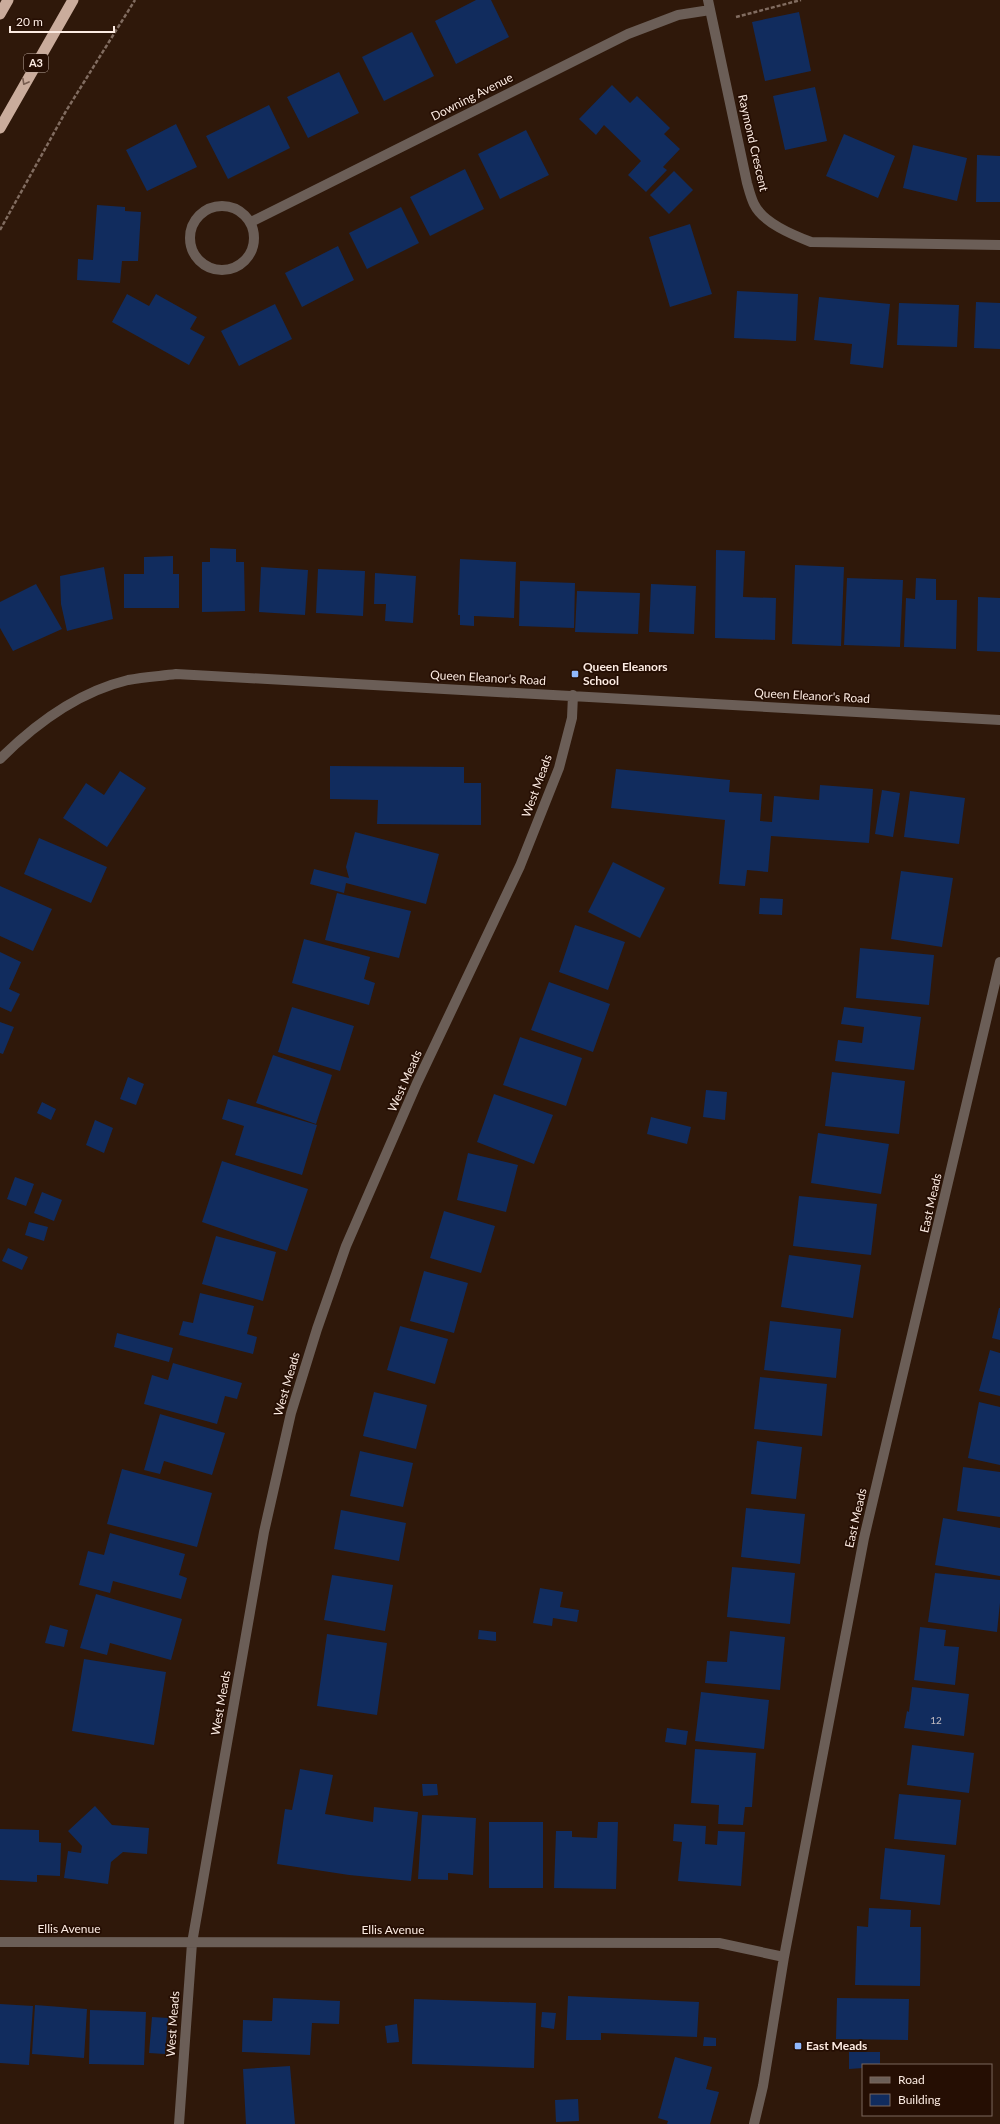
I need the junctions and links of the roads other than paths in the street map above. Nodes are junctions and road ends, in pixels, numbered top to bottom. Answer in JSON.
{"nodes":[{"id":1,"x":8,"y":0,"type":"edge"},
{"id":2,"x":73,"y":0,"type":"edge"},
{"id":3,"x":709,"y":5,"type":"edge"},
{"id":4,"x":0,"y":14,"type":"edge"},
{"id":5,"x":0,"y":128,"type":"edge"},
{"id":6,"x":251,"y":222,"type":"junction"},
{"id":7,"x":1000,"y":245,"type":"edge"},
{"id":8,"x":573,"y":695,"type":"junction"},
{"id":9,"x":1000,"y":720,"type":"edge"},
{"id":10,"x":0,"y":759,"type":"edge"},
{"id":11,"x":1000,"y":962,"type":"edge"},
{"id":12,"x":0,"y":1942,"type":"edge"},
{"id":13,"x":192,"y":1943,"type":"junction"},
{"id":14,"x":784,"y":1956,"type":"junction"},
{"id":15,"x":179,"y":2124,"type":"edge"},
{"id":16,"x":754,"y":2124,"type":"edge"}],
"edges":[{"from":1,"to":4,"type":"highway"},
{"from":2,"to":5,"type":"highway","number":"A3","one_way":true},
{"from":3,"to":6,"type":"street","name":"Downing Avenue"},
{"from":3,"to":7,"type":"street","name":"Raymond Crescent"},
{"from":6,"to":6,"type":"street"},
{"from":8,"to":9,"type":"street","name":"Queen Eleanor's Road"},
{"from":8,"to":10,"type":"street","name":"Queen Eleanor's Road"},
{"from":8,"to":13,"type":"street","name":"West Meads"},
{"from":11,"to":14,"type":"street","name":"East Meads"},
{"from":12,"to":13,"type":"street","name":"Ellis Avenue"},
{"from":13,"to":14,"type":"street","name":"Ellis Avenue"},
{"from":13,"to":15,"type":"street","name":"West Meads"},
{"from":14,"to":16,"type":"street","name":"East Meads"}]}
